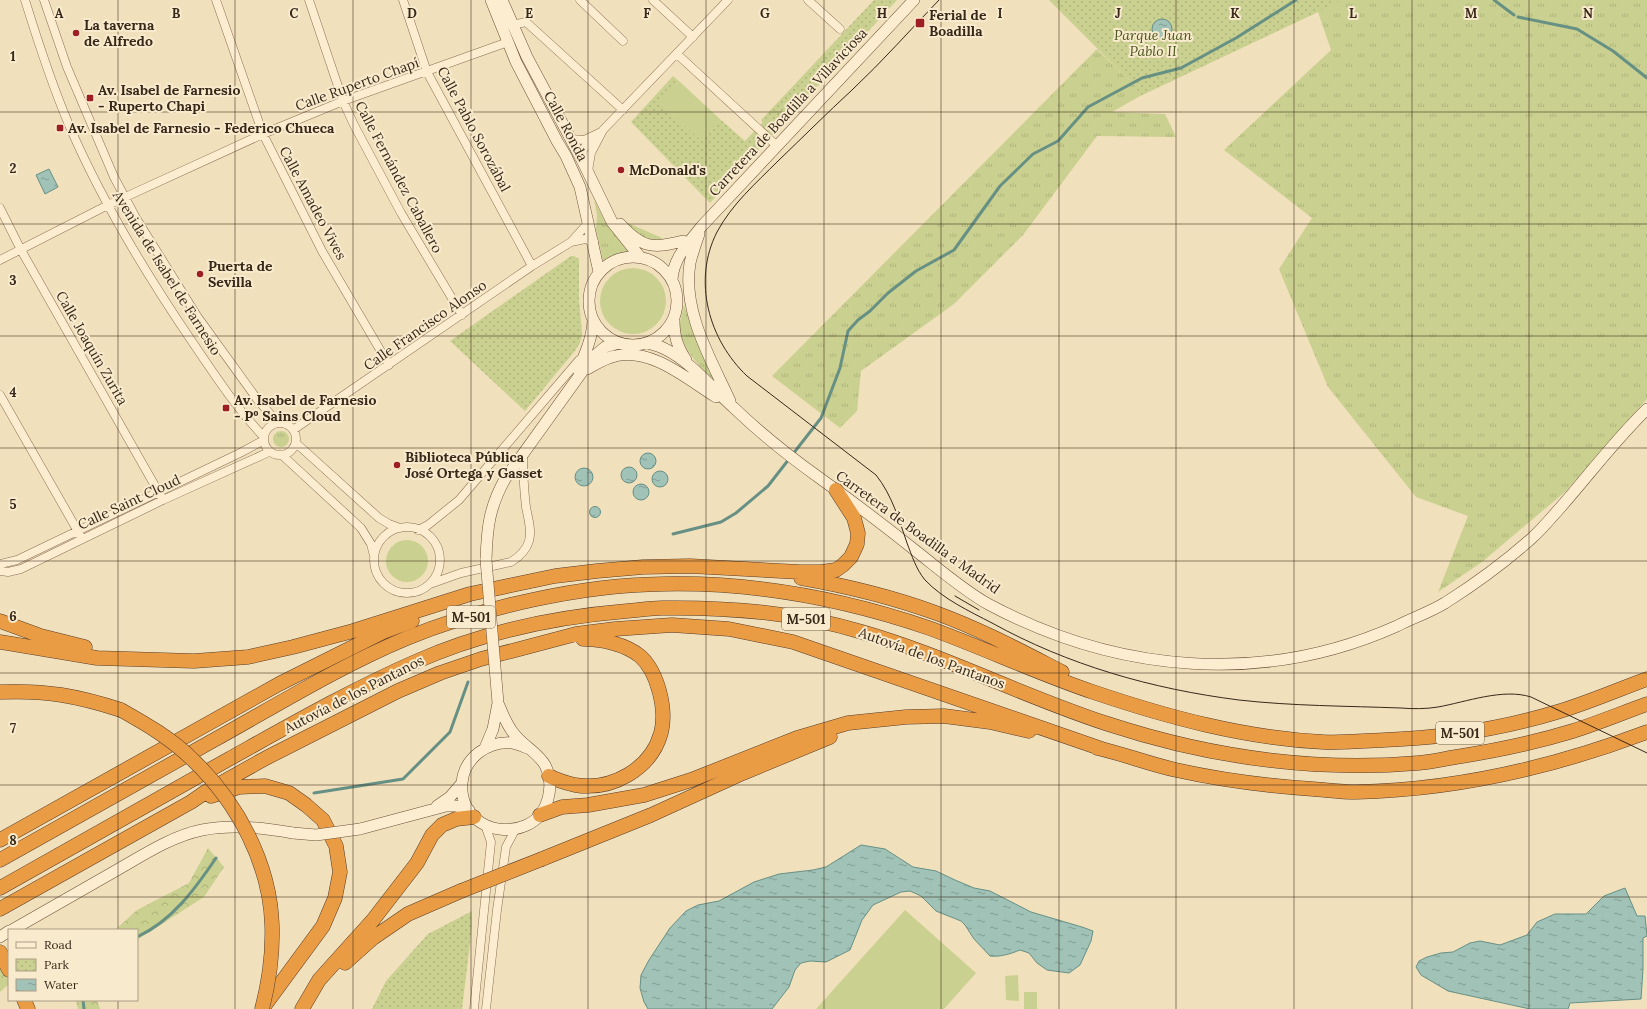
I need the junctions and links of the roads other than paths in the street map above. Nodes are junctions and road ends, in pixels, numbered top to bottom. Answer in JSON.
{"nodes":[{"id":1,"x":25,"y":0,"type":"edge"},
{"id":2,"x":44,"y":0,"type":"edge"},
{"id":3,"x":216,"y":0,"type":"edge"},
{"id":4,"x":309,"y":0,"type":"edge"},
{"id":5,"x":403,"y":0,"type":"edge"},
{"id":6,"x":491,"y":0,"type":"edge"},
{"id":7,"x":502,"y":0,"type":"edge"},
{"id":8,"x":580,"y":0,"type":"edge"},
{"id":9,"x":653,"y":0,"type":"edge"},
{"id":10,"x":728,"y":0,"type":"edge"},
{"id":11,"x":808,"y":0,"type":"edge"},
{"id":12,"x":914,"y":0,"type":"edge"},
{"id":13,"x":512,"y":25,"type":"junction"},
{"id":14,"x":840,"y":29,"type":"dead end"},
{"id":15,"x":693,"y":37,"type":"junction"},
{"id":16,"x":623,"y":41,"type":"dead end"},
{"id":17,"x":508,"y":42,"type":"junction"},
{"id":18,"x":677,"y":54,"type":"junction"},
{"id":19,"x":427,"y":72,"type":"junction"},
{"id":20,"x":343,"y":101,"type":"junction"},
{"id":21,"x":623,"y":110,"type":"junction"},
{"id":22,"x":603,"y":130,"type":"junction"},
{"id":23,"x":263,"y":134,"type":"junction"},
{"id":24,"x":591,"y":138,"type":"junction"},
{"id":25,"x":570,"y":139,"type":"junction"},
{"id":26,"x":777,"y":146,"type":"junction"},
{"id":27,"x":582,"y":160,"type":"junction"},
{"id":28,"x":588,"y":172,"type":"junction"},
{"id":29,"x":125,"y":198,"type":"junction"},
{"id":30,"x":108,"y":205,"type":"junction"},
{"id":31,"x":604,"y":206,"type":"junction"},
{"id":32,"x":0,"y":208,"type":"edge"},
{"id":33,"x":589,"y":222,"type":"junction"},
{"id":34,"x":701,"y":228,"type":"junction"},
{"id":35,"x":683,"y":241,"type":"junction"},
{"id":36,"x":571,"y":242,"type":"junction"},
{"id":37,"x":594,"y":242,"type":"junction"},
{"id":38,"x":21,"y":250,"type":"junction"},
{"id":39,"x":640,"y":257,"type":"junction"},
{"id":40,"x":0,"y":260,"type":"edge"},
{"id":41,"x":652,"y":260,"type":"junction"},
{"id":42,"x":532,"y":266,"type":"junction"},
{"id":43,"x":600,"y":272,"type":"junction"},
{"id":44,"x":672,"y":279,"type":"junction"},
{"id":45,"x":462,"y":315,"type":"junction"},
{"id":46,"x":674,"y":320,"type":"junction"},
{"id":47,"x":593,"y":321,"type":"junction"},
{"id":48,"x":648,"y":343,"type":"junction"},
{"id":49,"x":619,"y":344,"type":"junction"},
{"id":50,"x":585,"y":353,"type":"junction"},
{"id":51,"x":389,"y":365,"type":"junction"},
{"id":52,"x":690,"y":367,"type":"junction"},
{"id":53,"x":584,"y":371,"type":"junction"},
{"id":54,"x":568,"y":390,"type":"junction"},
{"id":55,"x":0,"y":395,"type":"edge"},
{"id":56,"x":733,"y":408,"type":"junction"},
{"id":57,"x":1647,"y":409,"type":"edge"},
{"id":58,"x":278,"y":423,"type":"junction"},
{"id":59,"x":293,"y":430,"type":"junction"},
{"id":60,"x":264,"y":438,"type":"junction"},
{"id":61,"x":296,"y":443,"type":"junction"},
{"id":62,"x":269,"y":452,"type":"junction"},
{"id":63,"x":523,"y":453,"type":"junction"},
{"id":64,"x":282,"y":455,"type":"junction"},
{"id":65,"x":836,"y":490,"type":"junction"},
{"id":66,"x":158,"y":491,"type":"junction"},
{"id":67,"x":163,"y":500,"type":"junction"},
{"id":68,"x":400,"y":528,"type":"junction"},
{"id":69,"x":418,"y":530,"type":"junction"},
{"id":70,"x":78,"y":531,"type":"junction"},
{"id":71,"x":82,"y":539,"type":"junction"},
{"id":72,"x":374,"y":556,"type":"junction"},
{"id":73,"x":0,"y":564,"type":"edge"},
{"id":74,"x":752,"y":569,"type":"junction"},
{"id":75,"x":0,"y":571,"type":"edge"},
{"id":76,"x":429,"y":585,"type":"junction"},
{"id":77,"x":499,"y":589,"type":"junction"},
{"id":78,"x":0,"y":621,"type":"edge"},
{"id":79,"x":554,"y":640,"type":"junction"},
{"id":80,"x":0,"y":642,"type":"edge"},
{"id":81,"x":147,"y":660,"type":"junction"},
{"id":82,"x":1647,"y":679,"type":"edge"},
{"id":83,"x":1089,"y":690,"type":"junction"},
{"id":84,"x":0,"y":692,"type":"edge"},
{"id":85,"x":498,"y":703,"type":"junction"},
{"id":86,"x":1647,"y":704,"type":"edge"},
{"id":87,"x":906,"y":717,"type":"junction"},
{"id":88,"x":1647,"y":732,"type":"edge"},
{"id":89,"x":484,"y":748,"type":"junction"},
{"id":90,"x":527,"y":748,"type":"junction"},
{"id":91,"x":1105,"y":750,"type":"junction"},
{"id":92,"x":549,"y":776,"type":"junction"},
{"id":93,"x":462,"y":783,"type":"junction"},
{"id":94,"x":192,"y":802,"type":"junction"},
{"id":95,"x":427,"y":810,"type":"junction"},
{"id":96,"x":540,"y":815,"type":"junction"},
{"id":97,"x":476,"y":817,"type":"junction"},
{"id":98,"x":516,"y":830,"type":"junction"},
{"id":99,"x":0,"y":840,"type":"edge"},
{"id":100,"x":0,"y":860,"type":"edge"},
{"id":101,"x":0,"y":888,"type":"edge"},
{"id":102,"x":0,"y":909,"type":"edge"},
{"id":103,"x":14,"y":929,"type":"edge"},
{"id":104,"x":0,"y":952,"type":"edge"},
{"id":105,"x":8,"y":968,"type":"edge"},
{"id":106,"x":304,"y":1006,"type":"edge"},
{"id":107,"x":262,"y":1009,"type":"edge"},
{"id":108,"x":474,"y":1009,"type":"edge"},
{"id":109,"x":486,"y":1009,"type":"edge"}],
"edges":[{"from":1,"to":30,"type":"street","name":"Avenida de Isabel de Farnesio"},
{"from":2,"to":29,"type":"street","name":"Avenida de Isabel de Farnesio"},
{"from":3,"to":23,"type":"street","name":"Calle Amadeo Vives"},
{"from":4,"to":20,"type":"street","name":"Calle Fernández Caballero"},
{"from":5,"to":19,"type":"street","name":"Calle Pablo Sorozábal"},
{"from":6,"to":17,"type":"street","name":"Calle Ronda"},
{"from":7,"to":13,"type":"street","name":"Calle Ronda"},
{"from":8,"to":16,"type":"street"},
{"from":9,"to":15,"type":"street"},
{"from":10,"to":15,"type":"street"},
{"from":11,"to":14,"type":"street"},
{"from":12,"to":26,"type":"street","name":"Carretera de Boadilla a Villaviciosa"},
{"from":13,"to":21,"type":"street"},
{"from":13,"to":25,"type":"street","name":"Calle Ronda"},
{"from":15,"to":18,"type":"street"},
{"from":17,"to":19,"type":"street","name":"Calle Ruperto Chapí"},
{"from":17,"to":33,"type":"street","name":"Calle Ronda"},
{"from":18,"to":21,"type":"street"},
{"from":18,"to":26,"type":"street"},
{"from":19,"to":20,"type":"street","name":"Calle Ruperto Chapí"},
{"from":19,"to":42,"type":"street","name":"Calle Pablo Sorozábal"},
{"from":20,"to":23,"type":"street","name":"Calle Ruperto Chapí"},
{"from":20,"to":45,"type":"street","name":"Calle Fernández Caballero"},
{"from":21,"to":22,"type":"street"},
{"from":22,"to":24,"type":"street"},
{"from":22,"to":28,"type":"street"},
{"from":23,"to":29,"type":"street","name":"Calle Ruperto Chapí"},
{"from":23,"to":51,"type":"street","name":"Calle Amadeo Vives"},
{"from":24,"to":25,"type":"street"},
{"from":24,"to":27,"type":"street"},
{"from":25,"to":27,"type":"street","name":"Calle Ronda"},
{"from":26,"to":34,"type":"street","name":"Carretera de Boadilla a Villaviciosa"},
{"from":27,"to":28,"type":"street","name":"Calle Ronda"},
{"from":28,"to":31,"type":"street","name":"Calle Ronda"},
{"from":29,"to":30,"type":"street","name":"Calle Ruperto Chapí"},
{"from":29,"to":58,"type":"street","name":"Avenida de Isabel de Farnesio"},
{"from":30,"to":38,"type":"street","name":"Calle Ruperto Chapí"},
{"from":30,"to":60,"type":"street","name":"Avenida de Isabel de Farnesio"},
{"from":31,"to":35,"type":"street"},
{"from":31,"to":39,"type":"street","name":"Calle Ronda"},
{"from":32,"to":38,"type":"street","name":"Calle Joaquín Zurita"},
{"from":33,"to":36,"type":"street","name":"Calle Francisco Alonso"},
{"from":33,"to":37,"type":"street","name":"Calle Ronda"},
{"from":34,"to":35,"type":"street","name":"Carretera de Boadilla a Villaviciosa"},
{"from":34,"to":44,"type":"street","name":"Carretera de Boadilla a Villaviciosa"},
{"from":34,"to":56,"type":"street"},
{"from":35,"to":41,"type":"street","name":"Carretera de Boadilla a Villaviciosa"},
{"from":36,"to":37,"type":"street","name":"Calle Francisco Alonso"},
{"from":36,"to":42,"type":"street","name":"Calle Francisco Alonso"},
{"from":37,"to":43,"type":"street","name":"Calle Ronda"},
{"from":38,"to":40,"type":"street","name":"Calle Ruperto Chapí"},
{"from":38,"to":66,"type":"street","name":"Calle Joaquín Zurita"},
{"from":39,"to":41,"type":"street"},
{"from":39,"to":43,"type":"street"},
{"from":41,"to":44,"type":"street"},
{"from":42,"to":45,"type":"street","name":"Calle Francisco Alonso"},
{"from":43,"to":47,"type":"street"},
{"from":44,"to":46,"type":"street"},
{"from":45,"to":51,"type":"street","name":"Calle Francisco Alonso"},
{"from":46,"to":48,"type":"street"},
{"from":46,"to":52,"type":"street","name":"Carretera de Boadilla a Madrid"},
{"from":47,"to":49,"type":"street"},
{"from":47,"to":50,"type":"street"},
{"from":48,"to":49,"type":"street"},
{"from":48,"to":52,"type":"street","name":"Carretera de Boadilla a Madrid"},
{"from":49,"to":53,"type":"street"},
{"from":50,"to":54,"type":"street"},
{"from":50,"to":69,"type":"street"},
{"from":51,"to":59,"type":"street","name":"Calle Francisco Alonso"},
{"from":52,"to":56,"type":"street","name":"Carretera de Boadilla a Madrid"},
{"from":53,"to":54,"type":"street"},
{"from":53,"to":56,"type":"street"},
{"from":54,"to":63,"type":"street"},
{"from":55,"to":70,"type":"street"},
{"from":56,"to":65,"type":"street","name":"Carretera de Boadilla a Madrid"},
{"from":57,"to":65,"type":"street","name":"Carretera de Boadilla a Madrid"},
{"from":58,"to":59,"type":"street"},
{"from":58,"to":60,"type":"street"},
{"from":59,"to":61,"type":"street"},
{"from":60,"to":62,"type":"street"},
{"from":60,"to":66,"type":"street","name":"Calle Saint Cloud"},
{"from":61,"to":64,"type":"street"},
{"from":61,"to":68,"type":"street"},
{"from":62,"to":64,"type":"street"},
{"from":62,"to":67,"type":"street","name":"Calle Saint Cloud"},
{"from":63,"to":76,"type":"street"},
{"from":63,"to":85,"type":"street","bridge":true},
{"from":64,"to":72,"type":"street"},
{"from":65,"to":74,"type":"highway"},
{"from":66,"to":67,"type":"street","name":"Calle Joaquín Zurita"},
{"from":66,"to":70,"type":"street","name":"Calle Saint Cloud"},
{"from":67,"to":71,"type":"street","name":"Calle Saint Cloud"},
{"from":68,"to":69,"type":"street"},
{"from":68,"to":72,"type":"street"},
{"from":69,"to":76,"type":"street"},
{"from":70,"to":71,"type":"street"},
{"from":70,"to":73,"type":"street","name":"Calle Saint Cloud"},
{"from":71,"to":75,"type":"street","name":"Calle Saint Cloud"},
{"from":72,"to":76,"type":"street"},
{"from":74,"to":77,"type":"highway"},
{"from":74,"to":83,"type":"highway"},
{"from":77,"to":81,"type":"highway"},
{"from":77,"to":99,"type":"highway"},
{"from":78,"to":81,"type":"highway"},
{"from":79,"to":91,"type":"highway"},
{"from":79,"to":92,"type":"highway"},
{"from":79,"to":94,"type":"highway"},
{"from":80,"to":81,"type":"highway"},
{"from":82,"to":83,"type":"highway","name":"Autovía de los Pantanos","number":"M-501"},
{"from":83,"to":100,"type":"highway","name":"Autovía de los Pantanos","number":"M-501"},
{"from":84,"to":107,"type":"highway","bridge":true},
{"from":85,"to":89,"type":"street"},
{"from":85,"to":90,"type":"street"},
{"from":86,"to":101,"type":"highway","name":"Autovía de los Pantanos","number":"M-501"},
{"from":87,"to":91,"type":"highway"},
{"from":87,"to":96,"type":"highway"},
{"from":87,"to":106,"type":"highway","bridge":true},
{"from":88,"to":91,"type":"highway"},
{"from":89,"to":90,"type":"street"},
{"from":89,"to":93,"type":"street"},
{"from":90,"to":92,"type":"street"},
{"from":92,"to":96,"type":"street"},
{"from":93,"to":95,"type":"street"},
{"from":93,"to":97,"type":"street"},
{"from":94,"to":102,"type":"highway"},
{"from":94,"to":107,"type":"highway"},
{"from":95,"to":97,"type":"street"},
{"from":95,"to":103,"type":"street","bridge":true},
{"from":96,"to":98,"type":"street"},
{"from":97,"to":98,"type":"street"},
{"from":97,"to":106,"type":"highway"},
{"from":97,"to":108,"type":"street"},
{"from":98,"to":109,"type":"street"},
{"from":104,"to":105,"type":"highway"}]}
